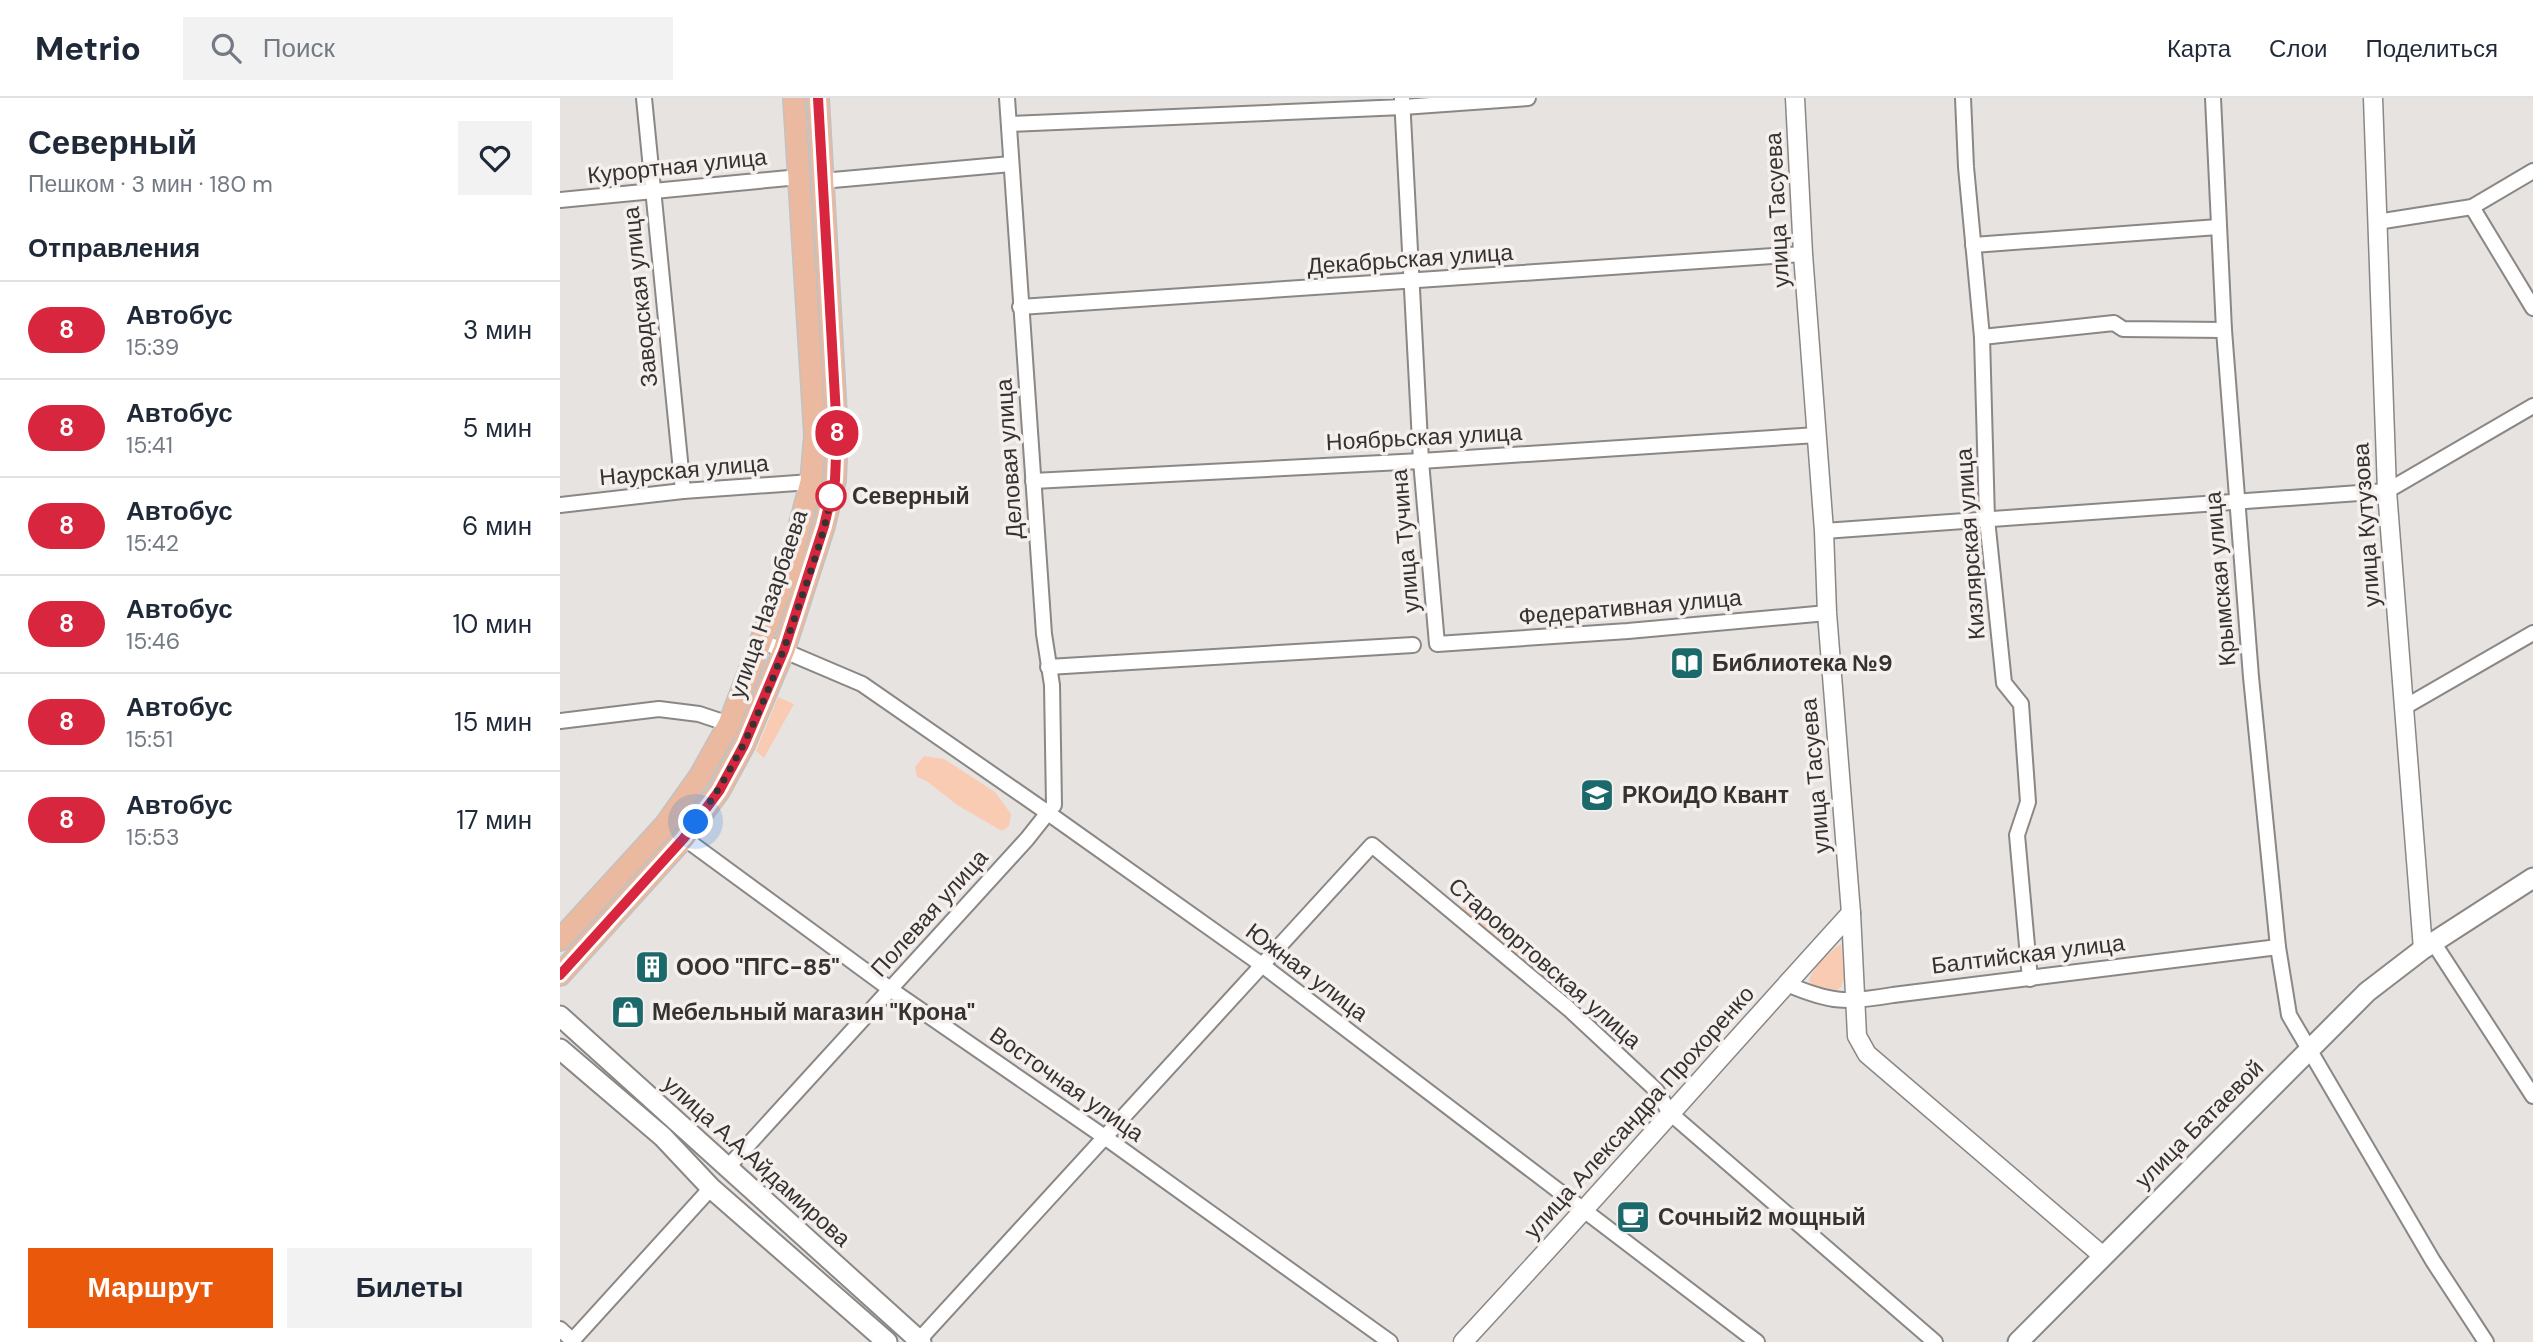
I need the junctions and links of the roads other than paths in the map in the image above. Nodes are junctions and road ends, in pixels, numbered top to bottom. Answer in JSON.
{"nodes":[{"id":1,"x":643,"y":98,"type":"edge"},
{"id":2,"x":794,"y":98,"type":"edge"},
{"id":3,"x":818,"y":98,"type":"edge"},
{"id":4,"x":1007,"y":98,"type":"edge"},
{"id":5,"x":1528,"y":98,"type":"edge"},
{"id":6,"x":1795,"y":98,"type":"edge"},
{"id":7,"x":1963,"y":98,"type":"edge"},
{"id":8,"x":2213,"y":98,"type":"edge"},
{"id":9,"x":2373,"y":98,"type":"edge"},
{"id":10,"x":1403,"y":103,"type":"edge"},
{"id":11,"x":1009,"y":124,"type":"junction"},
{"id":12,"x":1011,"y":164,"type":"junction"},
{"id":13,"x":2533,"y":171,"type":"edge"},
{"id":14,"x":799,"y":177,"type":"junction"},
{"id":15,"x":822,"y":181,"type":"junction"},
{"id":16,"x":652,"y":191,"type":"junction"},
{"id":17,"x":560,"y":200,"type":"edge"},
{"id":18,"x":2472,"y":207,"type":"junction"},
{"id":19,"x":2377,"y":222,"type":"junction"},
{"id":20,"x":2218,"y":227,"type":"junction"},
{"id":21,"x":1973,"y":245,"type":"junction"},
{"id":22,"x":1803,"y":254,"type":"junction"},
{"id":23,"x":1411,"y":282,"type":"junction"},
{"id":24,"x":1020,"y":307,"type":"junction"},
{"id":25,"x":2533,"y":307,"type":"edge"},
{"id":26,"x":2224,"y":330,"type":"junction"},
{"id":27,"x":1982,"y":337,"type":"junction"},
{"id":28,"x":2533,"y":405,"type":"edge"},
{"id":29,"x":1817,"y":435,"type":"junction"},
{"id":30,"x":1421,"y":461,"type":"junction"},
{"id":31,"x":1033,"y":481,"type":"junction"},
{"id":32,"x":811,"y":482,"type":"junction"},
{"id":33,"x":683,"y":491,"type":"junction"},
{"id":34,"x":2387,"y":491,"type":"junction"},
{"id":35,"x":2239,"y":502,"type":"junction"},
{"id":36,"x":560,"y":505,"type":"edge"},
{"id":37,"x":1987,"y":519,"type":"junction"},
{"id":38,"x":1825,"y":531,"type":"junction"},
{"id":39,"x":1827,"y":613,"type":"junction"},
{"id":40,"x":2533,"y":632,"type":"edge"},
{"id":41,"x":761,"y":641,"type":"junction"},
{"id":42,"x":1437,"y":644,"type":"joint"},
{"id":43,"x":1413,"y":645,"type":"dead end"},
{"id":44,"x":784,"y":650,"type":"junction"},
{"id":45,"x":1048,"y":667,"type":"junction"},
{"id":46,"x":2403,"y":708,"type":"junction"},
{"id":47,"x":560,"y":721,"type":"edge"},
{"id":48,"x":729,"y":724,"type":"junction"},
{"id":49,"x":1048,"y":813,"type":"junction"},
{"id":50,"x":684,"y":838,"type":"junction"},
{"id":51,"x":2533,"y":878,"type":"edge"},
{"id":52,"x":1851,"y":914,"type":"junction"},
{"id":53,"x":560,"y":940,"type":"edge"},
{"id":54,"x":2428,"y":946,"type":"junction"},
{"id":55,"x":2278,"y":947,"type":"junction"},
{"id":56,"x":1262,"y":965,"type":"junction"},
{"id":57,"x":560,"y":975,"type":"edge"},
{"id":58,"x":2030,"y":979,"type":"junction"},
{"id":59,"x":1787,"y":984,"type":"junction"},
{"id":60,"x":890,"y":989,"type":"junction"},
{"id":61,"x":1855,"y":1002,"type":"junction"},
{"id":62,"x":560,"y":1016,"type":"edge"},
{"id":63,"x":2310,"y":1048,"type":"junction"},
{"id":64,"x":560,"y":1049,"type":"edge"},
{"id":65,"x":2533,"y":1096,"type":"edge"},
{"id":66,"x":1670,"y":1113,"type":"junction"},
{"id":67,"x":678,"y":1122,"type":"junction"},
{"id":68,"x":663,"y":1137,"type":"junction"},
{"id":69,"x":1106,"y":1138,"type":"junction"},
{"id":70,"x":728,"y":1167,"type":"junction"},
{"id":71,"x":711,"y":1188,"type":"junction"},
{"id":72,"x":1584,"y":1211,"type":"junction"},
{"id":73,"x":2103,"y":1256,"type":"junction"},
{"id":74,"x":560,"y":1329,"type":"edge"},
{"id":75,"x":572,"y":1341,"type":"edge"},
{"id":76,"x":920,"y":1341,"type":"edge"},
{"id":77,"x":887,"y":1342,"type":"edge"},
{"id":78,"x":1390,"y":1342,"type":"edge"},
{"id":79,"x":1462,"y":1342,"type":"edge"},
{"id":80,"x":1757,"y":1342,"type":"edge"},
{"id":81,"x":1936,"y":1342,"type":"edge"},
{"id":82,"x":2018,"y":1342,"type":"edge"},
{"id":83,"x":2486,"y":1342,"type":"edge"}],
"edges":[{"from":1,"to":16,"type":"street","name":"Заводская улица"},
{"from":2,"to":14,"type":"main road","name":"улица Назарбаева"},
{"from":3,"to":15,"type":"main road","name":"улица Назарбаева"},
{"from":4,"to":11,"type":"street","name":"Деловая улица"},
{"from":5,"to":10,"type":"street"},
{"from":6,"to":22,"type":"street","name":"улица Тасуева"},
{"from":7,"to":21,"type":"street","name":"Кизлярская улица"},
{"from":8,"to":20,"type":"street","name":"Крымская улица"},
{"from":9,"to":19,"type":"street","name":"улица Кутузова"},
{"from":10,"to":11,"type":"street"},
{"from":10,"to":23,"type":"street","name":"улица Тучина"},
{"from":11,"to":12,"type":"street","name":"Деловая улица"},
{"from":12,"to":15,"type":"street"},
{"from":12,"to":24,"type":"street","name":"Деловая улица"},
{"from":13,"to":18,"type":"street"},
{"from":14,"to":16,"type":"street","name":"Курортная улица"},
{"from":14,"to":32,"type":"main road","name":"улица Назарбаева"},
{"from":15,"to":44,"type":"main road","name":"улица Назарбаева"},
{"from":16,"to":17,"type":"street","name":"Курортная улица"},
{"from":16,"to":33,"type":"street","name":"Заводская улица"},
{"from":18,"to":19,"type":"street"},
{"from":18,"to":25,"type":"street"},
{"from":19,"to":34,"type":"street","name":"улица Кутузова"},
{"from":20,"to":21,"type":"street"},
{"from":20,"to":26,"type":"street","name":"Крымская улица"},
{"from":21,"to":27,"type":"street","name":"Кизлярская улица"},
{"from":22,"to":23,"type":"street","name":"Декабрьская улица"},
{"from":22,"to":29,"type":"street","name":"улица Тасуева"},
{"from":23,"to":24,"type":"street","name":"Декабрьская улица"},
{"from":23,"to":30,"type":"street","name":"улица Тучина"},
{"from":24,"to":31,"type":"street","name":"Деловая улица"},
{"from":26,"to":27,"type":"street"},
{"from":26,"to":35,"type":"street","name":"Крымская улица"},
{"from":27,"to":37,"type":"street","name":"Кизлярская улица"},
{"from":28,"to":34,"type":"street"},
{"from":29,"to":30,"type":"street","name":"Ноябрьская улица"},
{"from":29,"to":38,"type":"street","name":"улица Тасуева"},
{"from":30,"to":31,"type":"street","name":"Ноябрьская улица"},
{"from":30,"to":42,"type":"street","name":"улица Тучина"},
{"from":31,"to":45,"type":"street","name":"Деловая улица"},
{"from":32,"to":33,"type":"street","name":"Наурская улица"},
{"from":32,"to":41,"type":"main road","name":"улица Назарбаева"},
{"from":33,"to":36,"type":"street","name":"Наурская улица"},
{"from":34,"to":35,"type":"street"},
{"from":34,"to":46,"type":"street","name":"улица Кутузова"},
{"from":35,"to":37,"type":"street"},
{"from":35,"to":55,"type":"street","name":"Крымская улица"},
{"from":37,"to":38,"type":"street"},
{"from":37,"to":58,"type":"street","name":"Кизлярская улица"},
{"from":38,"to":39,"type":"street","name":"улица Тасуева"},
{"from":39,"to":42,"type":"street","name":"Федеративная улица"},
{"from":39,"to":52,"type":"street","name":"улица Тасуева"},
{"from":40,"to":46,"type":"street"},
{"from":41,"to":44,"type":"street","name":"Южная улица"},
{"from":41,"to":48,"type":"main road","name":"улица Назарбаева"},
{"from":43,"to":45,"type":"street"},
{"from":44,"to":49,"type":"street","name":"Южная улица"},
{"from":44,"to":50,"type":"main road","name":"улица Назарбаева"},
{"from":45,"to":49,"type":"street","name":"Деловая улица"},
{"from":46,"to":54,"type":"street","name":"улица Кутузова"},
{"from":47,"to":48,"type":"street"},
{"from":48,"to":53,"type":"main road","name":"улица Назарбаева"},
{"from":49,"to":56,"type":"street","name":"Южная улица"},
{"from":49,"to":60,"type":"street","name":"Полевая улица"},
{"from":50,"to":57,"type":"main road","name":"улица Назарбаева"},
{"from":50,"to":60,"type":"street","name":"Восточная улица"},
{"from":51,"to":54,"type":"main road"},
{"from":52,"to":59,"type":"street","name":"улица Александра Прохоренко"},
{"from":52,"to":61,"type":"street","name":"улица Тасуева"},
{"from":54,"to":63,"type":"main road","name":"улица Батаевой"},
{"from":54,"to":65,"type":"street"},
{"from":55,"to":58,"type":"street","name":"Балтийская улица"},
{"from":55,"to":63,"type":"street","name":"Крымская улица"},
{"from":56,"to":66,"type":"street","name":"Староюртовская улица"},
{"from":56,"to":69,"type":"street"},
{"from":56,"to":72,"type":"street","name":"Южная улица"},
{"from":58,"to":61,"type":"street","name":"Балтийская улица"},
{"from":59,"to":61,"type":"street","name":"Балтийская улица"},
{"from":59,"to":66,"type":"street","name":"улица Александра Прохоренко"},
{"from":60,"to":69,"type":"street","name":"Восточная улица"},
{"from":60,"to":70,"type":"street","name":"Полевая улица"},
{"from":61,"to":73,"type":"street","name":"улица Тасуева"},
{"from":62,"to":67,"type":"main road","name":"улица А.А.Айдамирова"},
{"from":63,"to":73,"type":"main road","name":"улица Батаевой"},
{"from":63,"to":83,"type":"street","name":"Крымская улица"},
{"from":64,"to":68,"type":"main road","name":"улица А.А.Айдамирова"},
{"from":66,"to":72,"type":"street","name":"улица Александра Прохоренко"},
{"from":66,"to":81,"type":"street","name":"Староюртовская улица"},
{"from":67,"to":68,"type":"main road"},
{"from":67,"to":70,"type":"main road","name":"улица А.А.Айдамирова"},
{"from":68,"to":71,"type":"main road","name":"улица А.А.Айдамирова"},
{"from":69,"to":76,"type":"street"},
{"from":69,"to":78,"type":"street","name":"Восточная улица"},
{"from":70,"to":76,"type":"main road","name":"улица А.А.Айдамирова"},
{"from":71,"to":75,"type":"street"},
{"from":71,"to":77,"type":"main road","name":"улица А.А.Айдамирова"},
{"from":72,"to":79,"type":"street","name":"улица Александра Прохоренко"},
{"from":72,"to":80,"type":"street","name":"Южная улица"},
{"from":73,"to":82,"type":"main road","name":"улица Батаевой"},
{"from":74,"to":75,"type":"street"}]}
